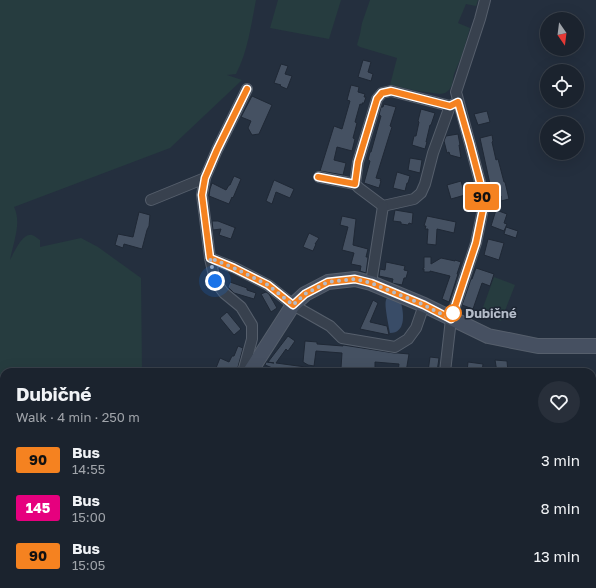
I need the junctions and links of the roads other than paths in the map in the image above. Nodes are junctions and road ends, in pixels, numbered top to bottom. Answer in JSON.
{"nodes":[{"id":1,"x":485,"y":0,"type":"edge"},
{"id":2,"x":247,"y":89,"type":"dead end"},
{"id":3,"x":454,"y":104,"type":"junction"},
{"id":4,"x":318,"y":177,"type":"dead end"},
{"id":5,"x":205,"y":178,"type":"junction"},
{"id":6,"x":355,"y":184,"type":"junction"},
{"id":7,"x":151,"y":200,"type":"dead end"},
{"id":8,"x":383,"y":206,"type":"junction"},
{"id":9,"x":210,"y":258,"type":"junction"},
{"id":10,"x":371,"y":283,"type":"junction"},
{"id":11,"x":293,"y":305,"type":"junction"},
{"id":12,"x":424,"y":305,"type":"junction"},
{"id":13,"x":451,"y":319,"type":"junction"},
{"id":14,"x":596,"y":346,"type":"edge"},
{"id":15,"x":244,"y":368,"type":"edge"},
{"id":16,"x":253,"y":368,"type":"edge"},
{"id":17,"x":445,"y":368,"type":"edge"}],
"edges":[{"from":1,"to":3,"type":"street"},
{"from":2,"to":5,"type":"street"},
{"from":3,"to":6,"type":"street"},
{"from":3,"to":8,"type":"street"},
{"from":3,"to":13,"type":"street"},
{"from":4,"to":6,"type":"street"},
{"from":5,"to":7,"type":"street"},
{"from":5,"to":9,"type":"street"},
{"from":6,"to":8,"type":"street"},
{"from":8,"to":10,"type":"street"},
{"from":9,"to":11,"type":"street"},
{"from":9,"to":15,"type":"street"},
{"from":10,"to":11,"type":"street"},
{"from":10,"to":12,"type":"street"},
{"from":11,"to":12,"type":"street"},
{"from":11,"to":16,"type":"street"},
{"from":12,"to":13,"type":"street"},
{"from":13,"to":14,"type":"street"},
{"from":13,"to":17,"type":"street"}]}
